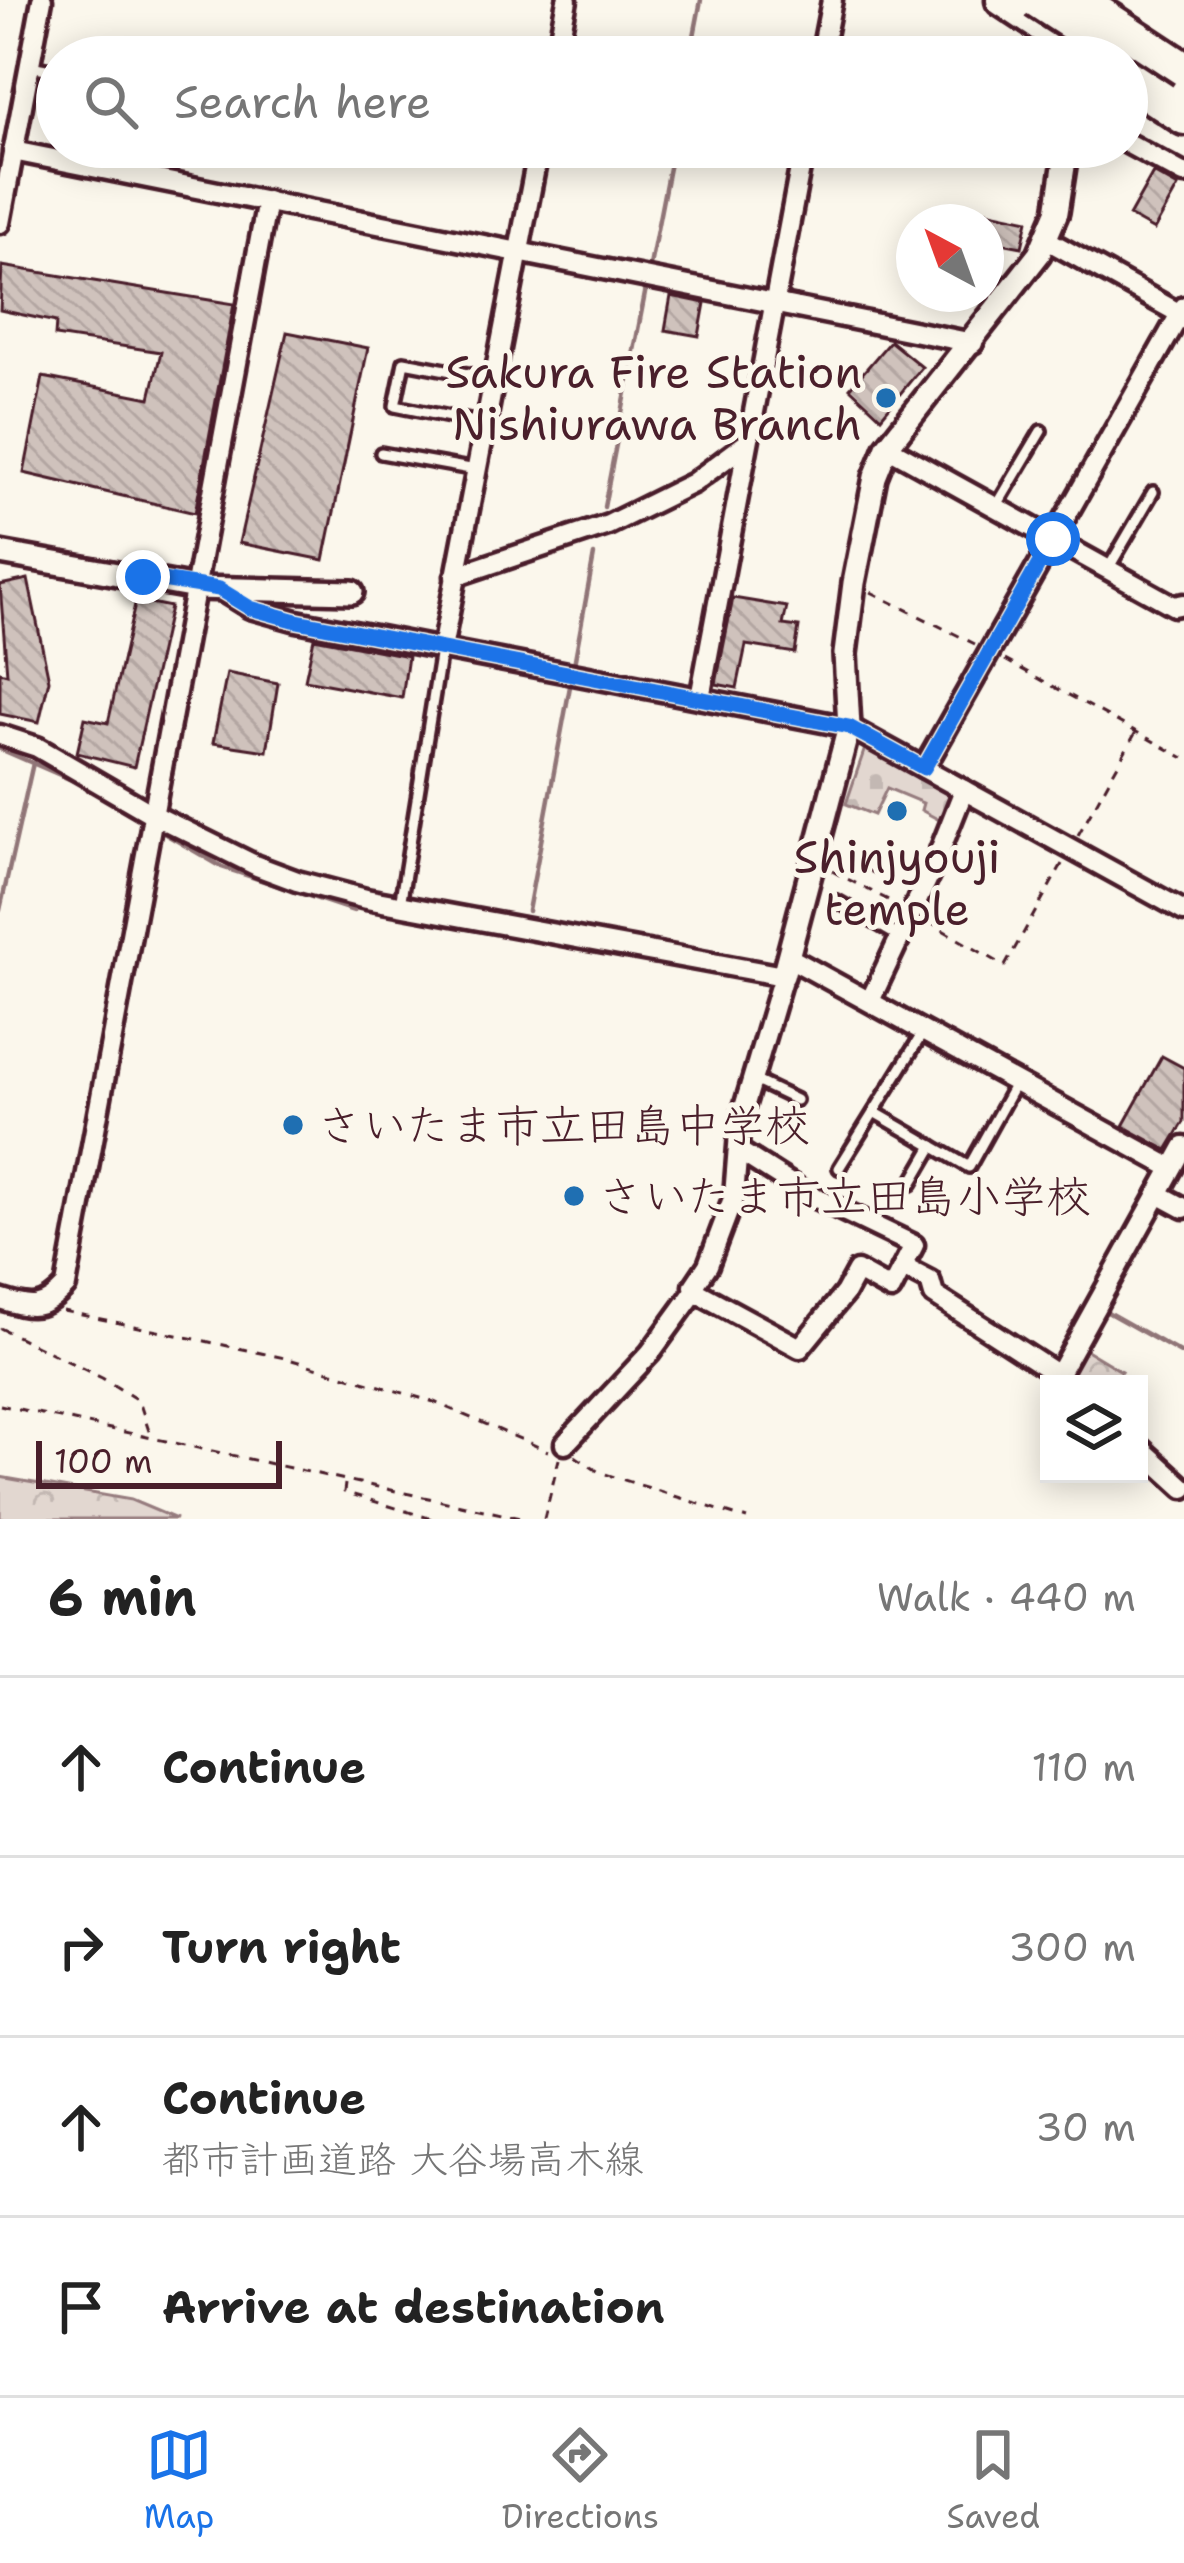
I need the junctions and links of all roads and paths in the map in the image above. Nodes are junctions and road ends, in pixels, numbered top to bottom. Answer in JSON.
{"nodes":[{"id":1,"x":42,"y":0,"type":"edge"},
{"id":2,"x":567,"y":0,"type":"edge"},
{"id":3,"x":832,"y":0,"type":"edge"},
{"id":4,"x":1002,"y":0,"type":"edge"},
{"id":5,"x":1036,"y":0,"type":"edge"},
{"id":6,"x":1079,"y":0,"type":"edge"},
{"id":7,"x":1098,"y":0,"type":"edge"},
{"id":8,"x":1108,"y":0,"type":"edge"},
{"id":9,"x":560,"y":36,"type":"edge"},
{"id":10,"x":825,"y":36,"type":"edge"},
{"id":11,"x":1055,"y":36,"type":"edge"},
{"id":12,"x":1089,"y":36,"type":"edge"},
{"id":13,"x":1092,"y":36,"type":"edge"},
{"id":14,"x":1133,"y":36,"type":"edge"},
{"id":15,"x":1148,"y":46,"type":"edge"},
{"id":16,"x":1184,"y":50,"type":"edge"},
{"id":17,"x":29,"y":66,"type":"junction"},
{"id":18,"x":36,"y":67,"type":"edge"},
{"id":19,"x":1184,"y":70,"type":"edge"},
{"id":20,"x":1148,"y":72,"type":"edge"},
{"id":21,"x":1148,"y":96,"type":"edge"},
{"id":22,"x":1184,"y":96,"type":"edge"},
{"id":23,"x":1184,"y":119,"type":"edge"},
{"id":24,"x":13,"y":151,"type":"junction"},
{"id":25,"x":1148,"y":154,"type":"edge"},
{"id":26,"x":36,"y":156,"type":"edge"},
{"id":27,"x":99,"y":168,"type":"edge"},
{"id":28,"x":535,"y":168,"type":"edge"},
{"id":29,"x":800,"y":168,"type":"edge"},
{"id":30,"x":1064,"y":168,"type":"edge"},
{"id":31,"x":1184,"y":174,"type":"edge"},
{"id":32,"x":2,"y":199,"type":"edge"},
{"id":33,"x":267,"y":201,"type":"junction"},
{"id":34,"x":0,"y":223,"type":"edge"},
{"id":35,"x":1047,"y":240,"type":"junction"},
{"id":36,"x":519,"y":252,"type":"junction"},
{"id":37,"x":774,"y":303,"type":"junction"},
{"id":38,"x":1182,"y":312,"type":"edge"},
{"id":39,"x":973,"y":343,"type":"junction"},
{"id":40,"x":494,"y":379,"type":"junction"},
{"id":41,"x":485,"y":424,"type":"junction"},
{"id":42,"x":1041,"y":431,"type":"dead end"},
{"id":43,"x":747,"y":443,"type":"junction"},
{"id":44,"x":887,"y":447,"type":"junction"},
{"id":45,"x":381,"y":453,"type":"dead end"},
{"id":46,"x":476,"y":470,"type":"junction"},
{"id":47,"x":1153,"y":492,"type":"dead end"},
{"id":48,"x":996,"y":507,"type":"junction"},
{"id":49,"x":1053,"y":539,"type":"junction"},
{"id":50,"x":0,"y":553,"type":"edge"},
{"id":51,"x":1108,"y":569,"type":"junction"},
{"id":52,"x":455,"y":576,"type":"junction"},
{"id":53,"x":208,"y":588,"type":"junction"},
{"id":54,"x":352,"y":592,"type":"dead end"},
{"id":55,"x":1184,"y":604,"type":"edge"},
{"id":56,"x":442,"y":649,"type":"junction"},
{"id":57,"x":700,"y":698,"type":"junction"},
{"id":58,"x":849,"y":727,"type":"junction"},
{"id":59,"x":0,"y":735,"type":"edge"},
{"id":60,"x":1184,"y":758,"type":"edge"},
{"id":61,"x":924,"y":768,"type":"junction"},
{"id":62,"x":964,"y":790,"type":"junction"},
{"id":63,"x":154,"y":816,"type":"junction"},
{"id":64,"x":1070,"y":849,"type":"junction"},
{"id":65,"x":812,"y":860,"type":"junction"},
{"id":66,"x":874,"y":865,"type":"dead end"},
{"id":67,"x":925,"y":886,"type":"junction"},
{"id":68,"x":837,"y":901,"type":"dead end"},
{"id":69,"x":400,"y":905,"type":"junction"},
{"id":70,"x":1184,"y":911,"type":"edge"},
{"id":71,"x":912,"y":913,"type":"junction"},
{"id":72,"x":901,"y":937,"type":"junction"},
{"id":73,"x":786,"y":967,"type":"junction"},
{"id":74,"x":870,"y":1001,"type":"junction"},
{"id":75,"x":924,"y":1031,"type":"junction"},
{"id":76,"x":754,"y":1080,"type":"junction"},
{"id":77,"x":1016,"y":1082,"type":"junction"},
{"id":78,"x":796,"y":1100,"type":"dead end"},
{"id":79,"x":874,"y":1112,"type":"junction"},
{"id":80,"x":933,"y":1146,"type":"junction"},
{"id":81,"x":1184,"y":1148,"type":"edge"},
{"id":82,"x":739,"y":1151,"type":"junction"},
{"id":83,"x":839,"y":1168,"type":"dead end"},
{"id":84,"x":1172,"y":1168,"type":"junction"},
{"id":85,"x":911,"y":1184,"type":"dead end"},
{"id":86,"x":1158,"y":1194,"type":"junction"},
{"id":87,"x":1184,"y":1208,"type":"edge"},
{"id":88,"x":903,"y":1267,"type":"junction"},
{"id":89,"x":695,"y":1291,"type":"junction"},
{"id":90,"x":0,"y":1299,"type":"edge"},
{"id":91,"x":53,"y":1300,"type":"junction"},
{"id":92,"x":0,"y":1328,"type":"edge"},
{"id":93,"x":1049,"y":1375,"type":"edge"},
{"id":94,"x":1057,"y":1375,"type":"edge"},
{"id":95,"x":0,"y":1405,"type":"edge"},
{"id":96,"x":152,"y":1439,"type":"junction"},
{"id":97,"x":566,"y":1444,"type":"joint"},
{"id":98,"x":1148,"y":1455,"type":"edge"},
{"id":99,"x":345,"y":1482,"type":"junction"},
{"id":100,"x":1184,"y":1488,"type":"edge"},
{"id":101,"x":433,"y":1519,"type":"edge"},
{"id":102,"x":525,"y":1519,"type":"edge"},
{"id":103,"x":544,"y":1519,"type":"edge"},
{"id":104,"x":747,"y":1519,"type":"edge"}],
"edges":[{"from":1,"to":17,"type":"street"},
{"from":2,"to":9,"type":"street"},
{"from":3,"to":10,"type":"street"},
{"from":4,"to":11,"type":"highway"},
{"from":5,"to":13,"type":"highway","bridge":true},
{"from":6,"to":14,"type":"highway","bridge":true},
{"from":7,"to":12,"type":"street"},
{"from":8,"to":16,"type":"highway"},
{"from":15,"to":19,"type":"highway","bridge":true},
{"from":17,"to":18,"type":"lane"},
{"from":17,"to":24,"type":"street"},
{"from":20,"to":22,"type":"highway"},
{"from":21,"to":23,"type":"highway"},
{"from":24,"to":26,"type":"street"},
{"from":24,"to":32,"type":"street"},
{"from":25,"to":31,"type":"street"},
{"from":27,"to":33,"type":"street"},
{"from":28,"to":36,"type":"street"},
{"from":29,"to":37,"type":"street"},
{"from":30,"to":35,"type":"street"},
{"from":32,"to":34,"type":"street"},
{"from":33,"to":36,"type":"street"},
{"from":33,"to":53,"type":"street"},
{"from":35,"to":38,"type":"street"},
{"from":35,"to":39,"type":"street"},
{"from":36,"to":37,"type":"street"},
{"from":36,"to":40,"type":"street"},
{"from":37,"to":39,"type":"street"},
{"from":37,"to":43,"type":"street"},
{"from":38,"to":49,"type":"street"},
{"from":39,"to":44,"type":"street"},
{"from":40,"to":41,"type":"street"},
{"from":40,"to":41,"type":"lane"},
{"from":41,"to":46,"type":"street"},
{"from":42,"to":48,"type":"lane"},
{"from":43,"to":52,"type":"street"},
{"from":43,"to":57,"type":"street"},
{"from":44,"to":48,"type":"street"},
{"from":44,"to":58,"type":"street"},
{"from":45,"to":46,"type":"lane"},
{"from":46,"to":52,"type":"street"},
{"from":47,"to":51,"type":"lane"},
{"from":48,"to":49,"type":"street"},
{"from":49,"to":51,"type":"street"},
{"from":49,"to":61,"type":"street"},
{"from":50,"to":53,"type":"street"},
{"from":51,"to":55,"type":"street"},
{"from":52,"to":56,"type":"street"},
{"from":53,"to":54,"type":"street"},
{"from":53,"to":56,"type":"street"},
{"from":53,"to":63,"type":"street"},
{"from":56,"to":57,"type":"street"},
{"from":56,"to":69,"type":"lane"},
{"from":57,"to":58,"type":"street"},
{"from":58,"to":61,"type":"street"},
{"from":58,"to":65,"type":"street"},
{"from":59,"to":63,"type":"street"},
{"from":60,"to":64,"type":"path"},
{"from":61,"to":62,"type":"street"},
{"from":62,"to":64,"type":"street"},
{"from":62,"to":67,"type":"street"},
{"from":63,"to":69,"type":"street"},
{"from":63,"to":91,"type":"street"},
{"from":64,"to":70,"type":"street"},
{"from":64,"to":71,"type":"path"},
{"from":65,"to":71,"type":"path"},
{"from":65,"to":73,"type":"street"},
{"from":66,"to":67,"type":"lane"},
{"from":67,"to":71,"type":"street"},
{"from":68,"to":72,"type":"lane"},
{"from":69,"to":73,"type":"street"},
{"from":71,"to":72,"type":"street"},
{"from":72,"to":74,"type":"street"},
{"from":73,"to":74,"type":"street"},
{"from":73,"to":76,"type":"street"},
{"from":74,"to":75,"type":"street"},
{"from":75,"to":77,"type":"street"},
{"from":75,"to":79,"type":"lane"},
{"from":76,"to":78,"type":"lane"},
{"from":76,"to":82,"type":"street"},
{"from":77,"to":80,"type":"lane"},
{"from":77,"to":84,"type":"street"},
{"from":79,"to":80,"type":"lane"},
{"from":79,"to":83,"type":"lane"},
{"from":80,"to":85,"type":"lane"},
{"from":81,"to":84,"type":"street"},
{"from":82,"to":88,"type":"street"},
{"from":82,"to":89,"type":"street"},
{"from":84,"to":86,"type":"street"},
{"from":86,"to":87,"type":"street"},
{"from":86,"to":94,"type":"street"},
{"from":88,"to":89,"type":"street"},
{"from":88,"to":93,"type":"street"},
{"from":89,"to":97,"type":"street"},
{"from":90,"to":91,"type":"street"},
{"from":91,"to":103,"type":"path"},
{"from":92,"to":96,"type":"path"},
{"from":95,"to":96,"type":"path"},
{"from":96,"to":99,"type":"path"},
{"from":97,"to":104,"type":"path"},
{"from":98,"to":100,"type":"street"},
{"from":99,"to":101,"type":"path"},
{"from":99,"to":102,"type":"path"}]}
